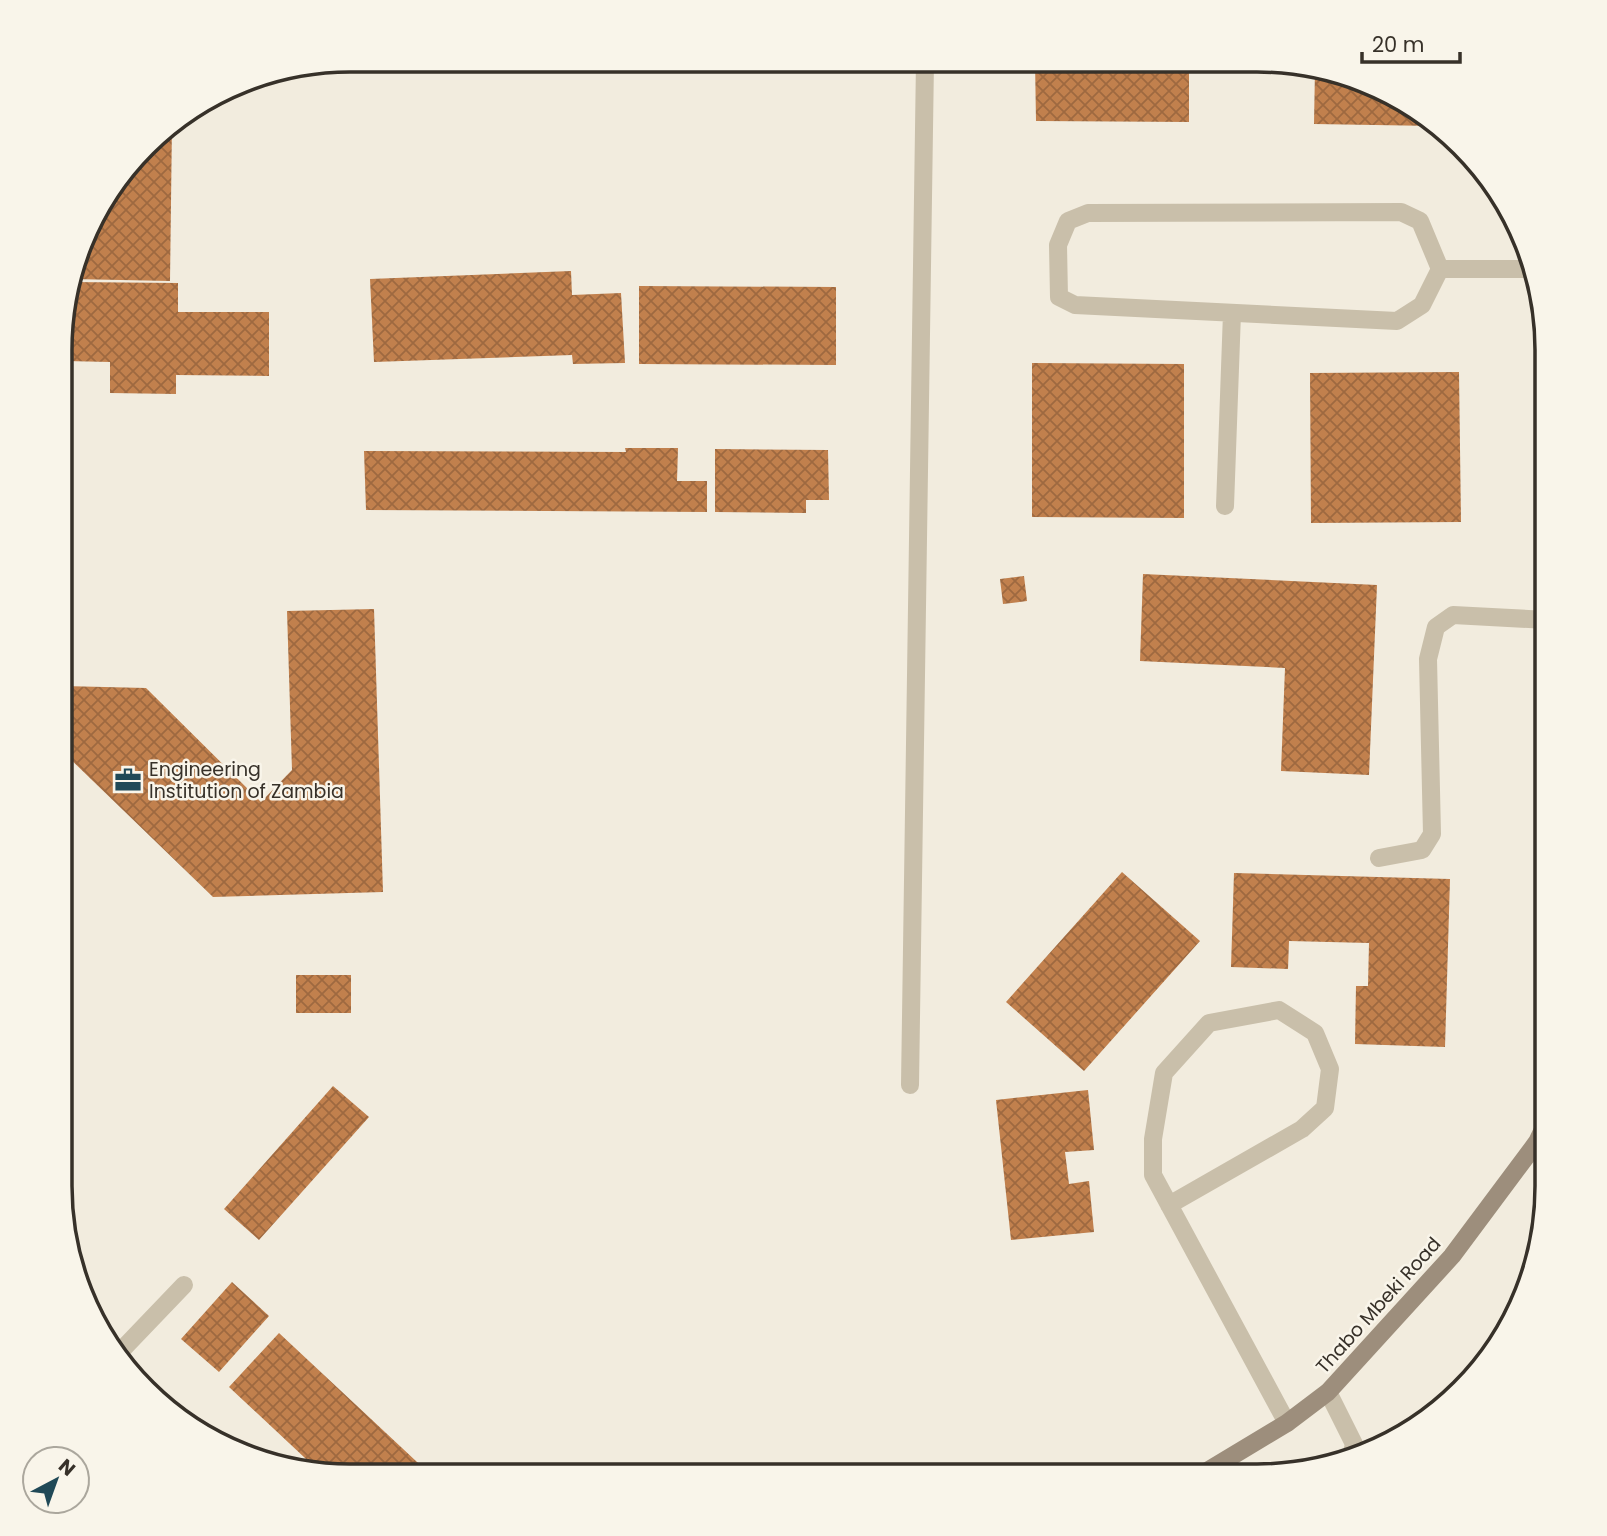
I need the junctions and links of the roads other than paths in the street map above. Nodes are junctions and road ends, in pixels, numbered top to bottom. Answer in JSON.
{"nodes":[{"id":1,"x":925,"y":72,"type":"edge"},
{"id":2,"x":1440,"y":269,"type":"junction"},
{"id":3,"x":1523,"y":269,"type":"edge"},
{"id":4,"x":1232,"y":313,"type":"junction"},
{"id":5,"x":1225,"y":506,"type":"dead end"},
{"id":6,"x":1535,"y":619,"type":"edge"},
{"id":7,"x":1379,"y":858,"type":"dead end"},
{"id":8,"x":910,"y":1085,"type":"dead end"},
{"id":9,"x":1535,"y":1145,"type":"edge"},
{"id":10,"x":1169,"y":1205,"type":"junction"},
{"id":11,"x":184,"y":1285,"type":"dead end"},
{"id":12,"x":124,"y":1348,"type":"edge"},
{"id":13,"x":1328,"y":1392,"type":"junction"},
{"id":14,"x":1287,"y":1423,"type":"junction"},
{"id":15,"x":1353,"y":1446,"type":"edge"},
{"id":16,"x":1219,"y":1464,"type":"edge"}],
"edges":[{"from":1,"to":8,"type":"street"},
{"from":2,"to":3,"type":"street"},
{"from":2,"to":4,"type":"street"},
{"from":2,"to":4,"type":"street"},
{"from":4,"to":5,"type":"street"},
{"from":6,"to":7,"type":"street"},
{"from":9,"to":13,"type":"main road","name":"Thabo Mbeki Road"},
{"from":10,"to":10,"type":"street"},
{"from":10,"to":14,"type":"street"},
{"from":11,"to":12,"type":"street"},
{"from":13,"to":14,"type":"main road","name":"Thabo Mbeki Road"},
{"from":13,"to":15,"type":"street"},
{"from":14,"to":16,"type":"main road","name":"Thabo Mbeki Road"}]}
